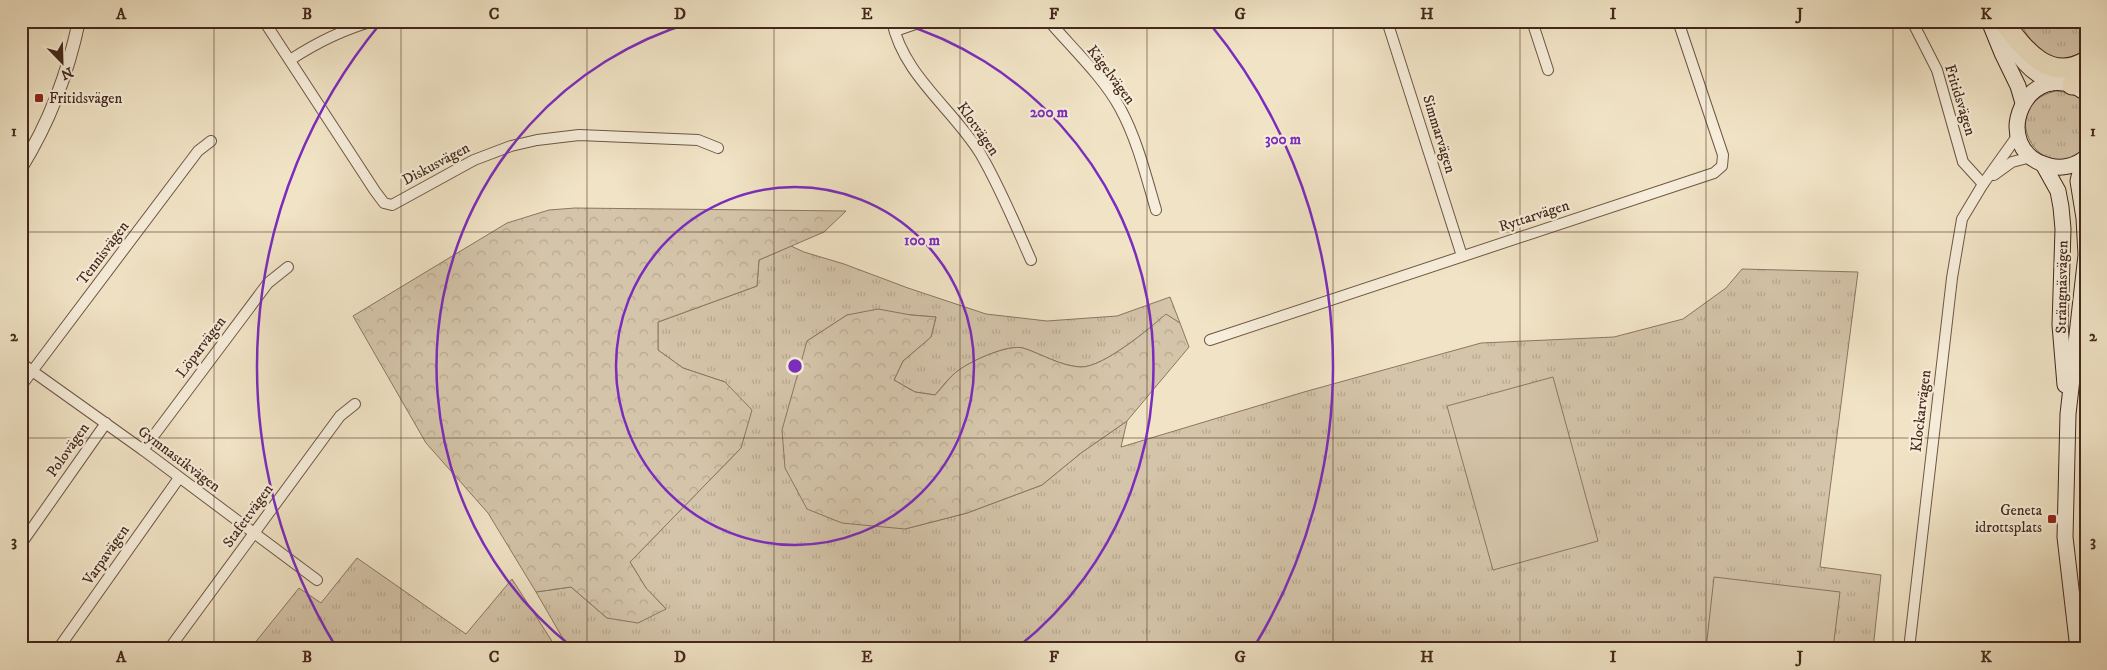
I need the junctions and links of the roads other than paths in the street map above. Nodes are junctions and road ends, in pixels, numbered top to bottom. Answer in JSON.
{"nodes":[{"id":1,"x":80,"y":21,"type":"edge"},
{"id":2,"x":264,"y":21,"type":"edge"},
{"id":3,"x":374,"y":21,"type":"edge"},
{"id":4,"x":721,"y":21,"type":"edge"},
{"id":5,"x":924,"y":21,"type":"edge"},
{"id":6,"x":1049,"y":21,"type":"edge"},
{"id":7,"x":1386,"y":21,"type":"edge"},
{"id":8,"x":1532,"y":21,"type":"edge"},
{"id":9,"x":1678,"y":21,"type":"edge"},
{"id":10,"x":1912,"y":21,"type":"edge"},
{"id":11,"x":2000,"y":22,"type":"edge"},
{"id":12,"x":755,"y":23,"type":"dead end"},
{"id":13,"x":893,"y":26,"type":"edge"},
{"id":14,"x":290,"y":60,"type":"junction"},
{"id":15,"x":2086,"y":62,"type":"edge"},
{"id":16,"x":1548,"y":70,"type":"dead end"},
{"id":17,"x":2051,"y":83,"type":"junction"},
{"id":18,"x":2081,"y":85,"type":"edge"},
{"id":19,"x":2023,"y":102,"type":"junction"},
{"id":20,"x":2018,"y":136,"type":"junction"},
{"id":21,"x":211,"y":140,"type":"dead end"},
{"id":22,"x":718,"y":148,"type":"dead end"},
{"id":23,"x":2084,"y":159,"type":"edge"},
{"id":24,"x":2037,"y":160,"type":"junction"},
{"id":25,"x":21,"y":168,"type":"edge"},
{"id":26,"x":1983,"y":184,"type":"junction"},
{"id":27,"x":1156,"y":210,"type":"dead end"},
{"id":28,"x":1462,"y":256,"type":"junction"},
{"id":29,"x":1031,"y":260,"type":"dead end"},
{"id":30,"x":288,"y":267,"type":"dead end"},
{"id":31,"x":1210,"y":340,"type":"dead end"},
{"id":32,"x":21,"y":363,"type":"edge"},
{"id":33,"x":32,"y":372,"type":"junction"},
{"id":34,"x":21,"y":386,"type":"edge"},
{"id":35,"x":355,"y":404,"type":"dead end"},
{"id":36,"x":2068,"y":414,"type":"junction"},
{"id":37,"x":106,"y":423,"type":"junction"},
{"id":38,"x":143,"y":450,"type":"junction"},
{"id":39,"x":179,"y":478,"type":"junction"},
{"id":40,"x":254,"y":532,"type":"junction"},
{"id":41,"x":21,"y":544,"type":"edge"},
{"id":42,"x":317,"y":580,"type":"dead end"},
{"id":43,"x":58,"y":649,"type":"edge"},
{"id":44,"x":169,"y":649,"type":"edge"},
{"id":45,"x":1909,"y":649,"type":"edge"},
{"id":46,"x":2078,"y":649,"type":"edge"}],
"edges":[{"from":1,"to":25,"type":"street"},
{"from":2,"to":14,"type":"street","name":"Diskusvägen"},
{"from":3,"to":14,"type":"street"},
{"from":4,"to":12,"type":"street"},
{"from":5,"to":13,"type":"street"},
{"from":6,"to":27,"type":"street","name":"Kägelvägen"},
{"from":7,"to":28,"type":"street","name":"Simmarvägen"},
{"from":8,"to":16,"type":"street"},
{"from":9,"to":28,"type":"street","name":"Ryttarvägen"},
{"from":10,"to":26,"type":"street","name":"Fritidsvägen"},
{"from":11,"to":15,"type":"highway"},
{"from":11,"to":17,"type":"main road"},
{"from":11,"to":19,"type":"main road"},
{"from":13,"to":29,"type":"street","name":"Klotvägen"},
{"from":14,"to":22,"type":"street","name":"Diskusvägen"},
{"from":17,"to":18,"type":"main road"},
{"from":17,"to":19,"type":"main road"},
{"from":19,"to":20,"type":"main road"},
{"from":20,"to":24,"type":"main road","name":"Strängnäsvägen"},
{"from":20,"to":26,"type":"street","name":"Klockarvägen"},
{"from":21,"to":33,"type":"street","name":"Tennisvägen"},
{"from":23,"to":24,"type":"main road"},
{"from":23,"to":36,"type":"main road","name":"Strängnäsvägen"},
{"from":24,"to":26,"type":"street","name":"Klockarvägen"},
{"from":24,"to":36,"type":"main road","name":"Strängnäsvägen"},
{"from":26,"to":45,"type":"street","name":"Klockarvägen"},
{"from":28,"to":31,"type":"street","name":"Ryttarvägen"},
{"from":30,"to":38,"type":"street","name":"Löparvägen"},
{"from":32,"to":33,"type":"street","name":"Gymnastikvägen"},
{"from":33,"to":34,"type":"street","name":"Tennisvägen"},
{"from":33,"to":37,"type":"street","name":"Gymnastikvägen"},
{"from":35,"to":40,"type":"street","name":"Stafettvägen"},
{"from":36,"to":46,"type":"main road","name":"Strängnäsvägen"},
{"from":37,"to":38,"type":"street","name":"Gymnastikvägen"},
{"from":37,"to":41,"type":"street","name":"Polovägen"},
{"from":38,"to":39,"type":"street","name":"Gymnastikvägen"},
{"from":39,"to":40,"type":"street","name":"Gymnastikvägen"},
{"from":39,"to":43,"type":"street","name":"Varpavägen"},
{"from":40,"to":42,"type":"street","name":"Gymnastikvägen"},
{"from":40,"to":44,"type":"street","name":"Stafettvägen"}]}
